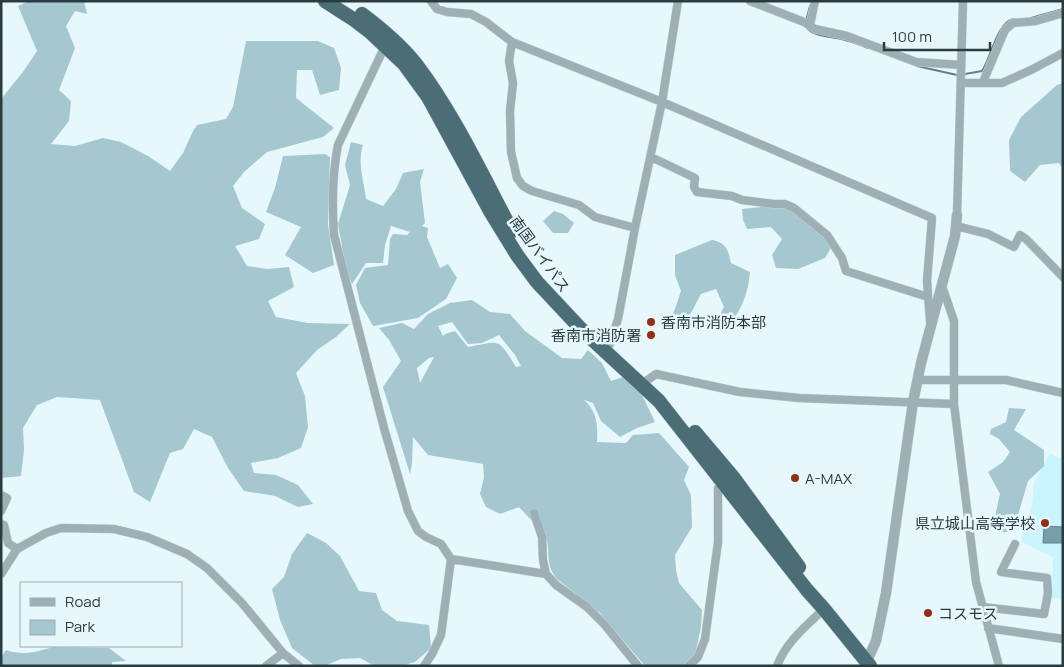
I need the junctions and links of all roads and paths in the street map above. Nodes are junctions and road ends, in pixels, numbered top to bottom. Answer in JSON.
{"nodes":[{"id":1,"x":325,"y":1,"type":"edge"},
{"id":2,"x":343,"y":1,"type":"edge"},
{"id":3,"x":431,"y":1,"type":"edge"},
{"id":4,"x":678,"y":1,"type":"edge"},
{"id":5,"x":750,"y":1,"type":"edge"},
{"id":6,"x":815,"y":1,"type":"edge"},
{"id":7,"x":963,"y":1,"type":"edge"},
{"id":8,"x":1063,"y":13,"type":"edge"},
{"id":9,"x":807,"y":24,"type":"junction"},
{"id":10,"x":512,"y":42,"type":"junction"},
{"id":11,"x":385,"y":46,"type":"junction"},
{"id":12,"x":1063,"y":53,"type":"edge"},
{"id":13,"x":961,"y":65,"type":"junction"},
{"id":14,"x":983,"y":82,"type":"junction"},
{"id":15,"x":961,"y":83,"type":"junction"},
{"id":16,"x":662,"y":102,"type":"junction"},
{"id":17,"x":651,"y":157,"type":"junction"},
{"id":18,"x":957,"y":214,"type":"joint"},
{"id":19,"x":956,"y":226,"type":"junction"},
{"id":20,"x":635,"y":228,"type":"junction"},
{"id":21,"x":1063,"y":277,"type":"edge"},
{"id":22,"x":942,"y":286,"type":"junction"},
{"id":23,"x":928,"y":297,"type":"junction"},
{"id":24,"x":931,"y":328,"type":"junction"},
{"id":25,"x":608,"y":347,"type":"junction"},
{"id":26,"x":919,"y":380,"type":"junction"},
{"id":27,"x":953,"y":380,"type":"junction"},
{"id":28,"x":645,"y":381,"type":"junction"},
{"id":29,"x":1063,"y":393,"type":"edge"},
{"id":30,"x":913,"y":402,"type":"junction"},
{"id":31,"x":954,"y":404,"type":"junction"},
{"id":32,"x":728,"y":480,"type":"junction"},
{"id":33,"x":1,"y":495,"type":"edge"},
{"id":34,"x":1,"y":511,"type":"edge"},
{"id":35,"x":534,"y":513,"type":"dead end"},
{"id":36,"x":1,"y":524,"type":"edge"},
{"id":37,"x":1015,"y":544,"type":"dead end"},
{"id":38,"x":17,"y":549,"type":"junction"},
{"id":39,"x":451,"y":559,"type":"junction"},
{"id":40,"x":1,"y":574,"type":"edge"},
{"id":41,"x":546,"y":574,"type":"junction"},
{"id":42,"x":982,"y":607,"type":"junction"},
{"id":43,"x":824,"y":609,"type":"junction"},
{"id":44,"x":988,"y":628,"type":"junction"},
{"id":45,"x":1063,"y":639,"type":"edge"},
{"id":46,"x":283,"y":653,"type":"junction"},
{"id":47,"x":868,"y":664,"type":"edge"},
{"id":48,"x":266,"y":666,"type":"edge"},
{"id":49,"x":299,"y":666,"type":"edge"},
{"id":50,"x":424,"y":666,"type":"edge"},
{"id":51,"x":638,"y":666,"type":"edge"},
{"id":52,"x":689,"y":666,"type":"edge"},
{"id":53,"x":778,"y":666,"type":"edge"},
{"id":54,"x":999,"y":666,"type":"edge"}],
"edges":[{"from":1,"to":11,"type":"highway","name":"南国バイパス"},
{"from":2,"to":25,"type":"highway","name":"南国バイパス"},
{"from":3,"to":10,"type":"street"},
{"from":4,"to":16,"type":"street"},
{"from":5,"to":9,"type":"street"},
{"from":6,"to":9,"type":"street"},
{"from":7,"to":13,"type":"street"},
{"from":8,"to":14,"type":"street"},
{"from":9,"to":13,"type":"street"},
{"from":10,"to":16,"type":"street"},
{"from":10,"to":20,"type":"street"},
{"from":11,"to":25,"type":"highway","name":"南国バイパス"},
{"from":11,"to":39,"type":"street"},
{"from":12,"to":14,"type":"street"},
{"from":13,"to":15,"type":"street"},
{"from":14,"to":15,"type":"street"},
{"from":15,"to":18,"type":"street"},
{"from":16,"to":17,"type":"street"},
{"from":16,"to":23,"type":"street"},
{"from":17,"to":20,"type":"street"},
{"from":17,"to":23,"type":"street"},
{"from":18,"to":19,"type":"street"},
{"from":19,"to":21,"type":"street"},
{"from":19,"to":22,"type":"street"},
{"from":20,"to":25,"type":"street"},
{"from":22,"to":24,"type":"street"},
{"from":22,"to":27,"type":"street"},
{"from":23,"to":24,"type":"street"},
{"from":24,"to":26,"type":"street"},
{"from":25,"to":28,"type":"highway","name":"南国バイパス"},
{"from":26,"to":27,"type":"street"},
{"from":26,"to":30,"type":"street"},
{"from":27,"to":29,"type":"street"},
{"from":27,"to":31,"type":"street"},
{"from":28,"to":30,"type":"street"},
{"from":28,"to":32,"type":"highway","name":"南国バイパス"},
{"from":30,"to":31,"type":"street"},
{"from":30,"to":47,"type":"street"},
{"from":31,"to":42,"type":"street"},
{"from":32,"to":43,"type":"highway","name":"南国バイパス"},
{"from":32,"to":52,"type":"street"},
{"from":33,"to":34,"type":"street"},
{"from":35,"to":41,"type":"street"},
{"from":36,"to":38,"type":"street"},
{"from":37,"to":42,"type":"street"},
{"from":38,"to":40,"type":"street"},
{"from":38,"to":46,"type":"street"},
{"from":39,"to":41,"type":"street"},
{"from":39,"to":50,"type":"street"},
{"from":41,"to":51,"type":"street"},
{"from":42,"to":44,"type":"street"},
{"from":43,"to":47,"type":"highway","name":"南国バイパス"},
{"from":43,"to":53,"type":"street"},
{"from":44,"to":45,"type":"street"},
{"from":44,"to":54,"type":"street"},
{"from":46,"to":48,"type":"street"},
{"from":46,"to":49,"type":"street"}]}
